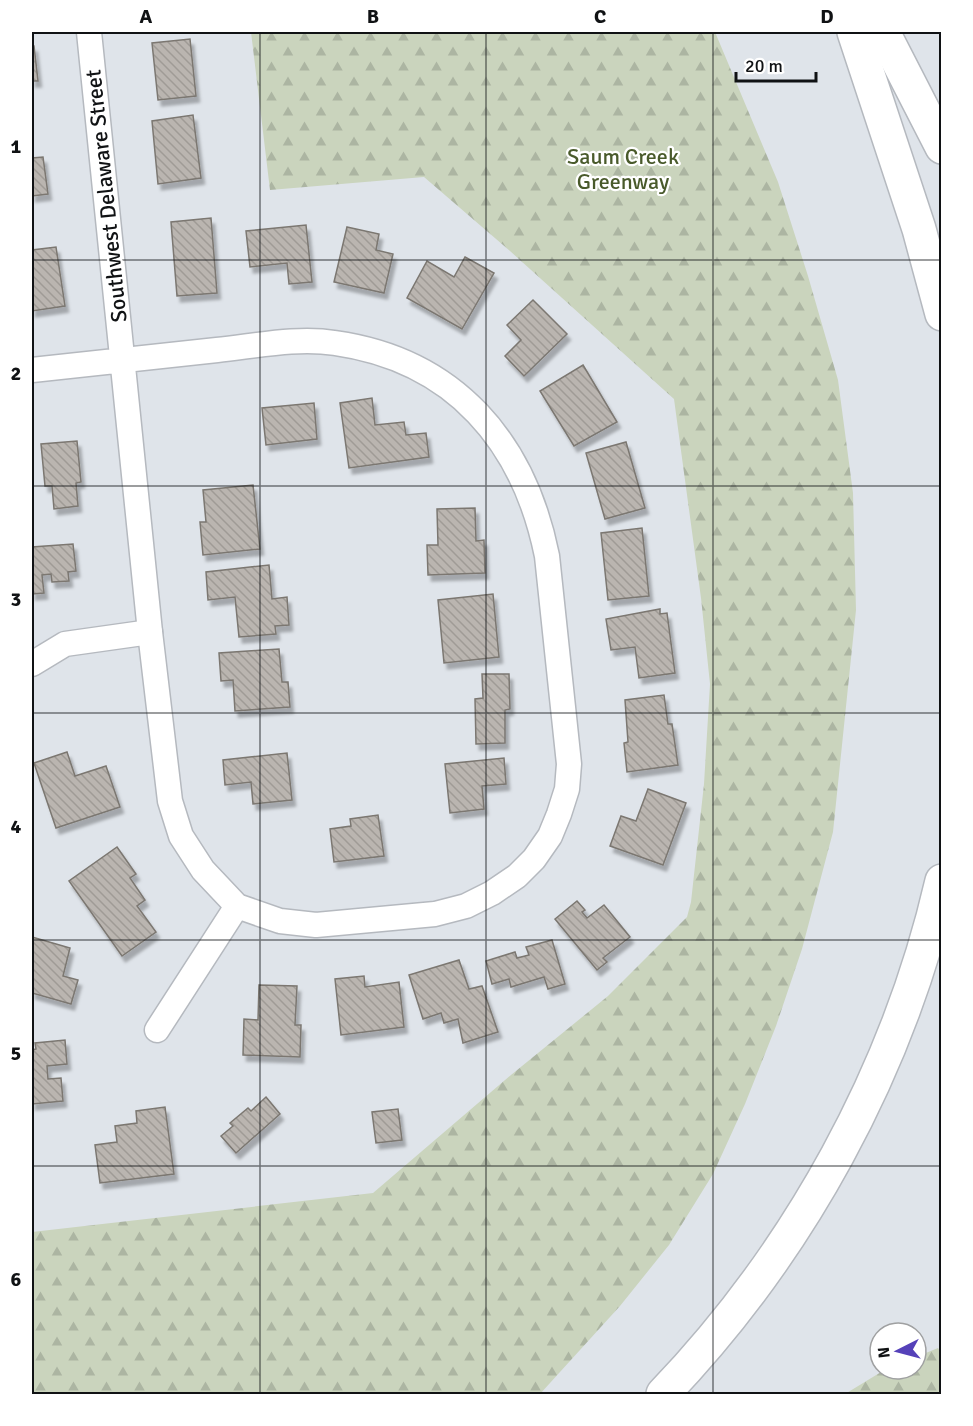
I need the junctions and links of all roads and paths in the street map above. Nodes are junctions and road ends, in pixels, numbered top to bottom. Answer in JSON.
{"nodes":[{"id":1,"x":89,"y":32,"type":"edge"},
{"id":2,"x":854,"y":32,"type":"edge"},
{"id":3,"x":883,"y":32,"type":"edge"},
{"id":4,"x":942,"y":147,"type":"edge"},
{"id":5,"x":942,"y":314,"type":"edge"},
{"id":6,"x":123,"y":360,"type":"junction"},
{"id":7,"x":32,"y":370,"type":"edge"},
{"id":8,"x":150,"y":632,"type":"junction"},
{"id":9,"x":32,"y":664,"type":"edge"},
{"id":10,"x":942,"y":881,"type":"edge"},
{"id":11,"x":237,"y":906,"type":"junction"},
{"id":12,"x":156,"y":1030,"type":"dead end"},
{"id":13,"x":663,"y":1395,"type":"edge"}],
"edges":[{"from":1,"to":6,"type":"street","name":"Southwest Delaware Street"},
{"from":2,"to":5,"type":"highway"},
{"from":3,"to":4,"type":"highway"},
{"from":6,"to":7,"type":"street"},
{"from":6,"to":8,"type":"street","name":"Southwest Delaware Street"},
{"from":6,"to":11,"type":"street"},
{"from":8,"to":9,"type":"street"},
{"from":8,"to":11,"type":"street","name":"Southwest Delaware Street"},
{"from":10,"to":13,"type":"highway"},
{"from":11,"to":12,"type":"street"}]}
